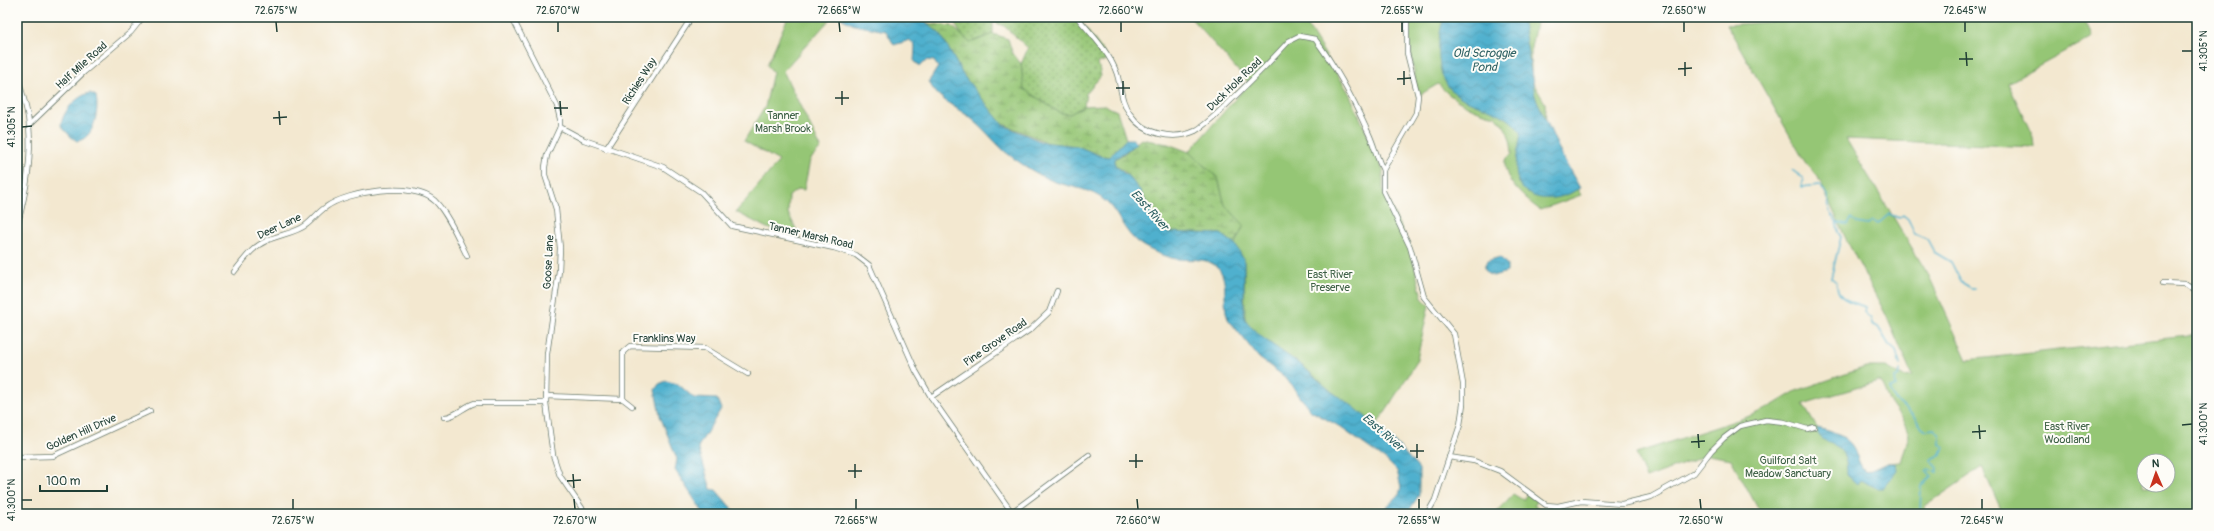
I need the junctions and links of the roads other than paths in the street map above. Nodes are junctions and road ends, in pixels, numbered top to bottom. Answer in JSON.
{"nodes":[{"id":1,"x":143,"y":17,"type":"edge"},
{"id":2,"x":512,"y":17,"type":"edge"},
{"id":3,"x":1077,"y":17,"type":"edge"},
{"id":4,"x":1407,"y":17,"type":"edge"},
{"id":5,"x":688,"y":23,"type":"dead end"},
{"id":6,"x":17,"y":74,"type":"edge"},
{"id":7,"x":29,"y":125,"type":"junction"},
{"id":8,"x":560,"y":127,"type":"junction"},
{"id":9,"x":606,"y":148,"type":"junction"},
{"id":10,"x":1383,"y":170,"type":"junction"},
{"id":11,"x":17,"y":226,"type":"edge"},
{"id":12,"x":467,"y":256,"type":"dead end"},
{"id":13,"x":234,"y":272,"type":"dead end"},
{"id":14,"x":2163,"y":283,"type":"dead end"},
{"id":15,"x":1057,"y":291,"type":"dead end"},
{"id":16,"x":2197,"y":292,"type":"edge"},
{"id":17,"x":748,"y":374,"type":"dead end"},
{"id":18,"x":546,"y":396,"type":"junction"},
{"id":19,"x":931,"y":397,"type":"junction"},
{"id":20,"x":623,"y":399,"type":"junction"},
{"id":21,"x":546,"y":403,"type":"junction"},
{"id":22,"x":632,"y":406,"type":"dead end"},
{"id":23,"x":150,"y":411,"type":"dead end"},
{"id":24,"x":444,"y":417,"type":"dead end"},
{"id":25,"x":1814,"y":427,"type":"dead end"},
{"id":26,"x":1089,"y":455,"type":"dead end"},
{"id":27,"x":17,"y":457,"type":"edge"},
{"id":28,"x":1449,"y":457,"type":"junction"},
{"id":29,"x":1012,"y":513,"type":"edge"},
{"id":30,"x":176,"y":514,"type":"edge"},
{"id":31,"x":185,"y":514,"type":"edge"},
{"id":32,"x":586,"y":514,"type":"edge"},
{"id":33,"x":1427,"y":514,"type":"edge"}],
"edges":[{"from":1,"to":7,"type":"street","name":"Half Mile Road"},
{"from":2,"to":8,"type":"street"},
{"from":3,"to":10,"type":"street","name":"Duck Hole Road"},
{"from":4,"to":10,"type":"street"},
{"from":5,"to":9,"type":"street","name":"Richies Way"},
{"from":6,"to":7,"type":"street"},
{"from":7,"to":11,"type":"street"},
{"from":8,"to":9,"type":"street","name":"Tanner Marsh Road"},
{"from":8,"to":18,"type":"street","name":"Goose Lane"},
{"from":9,"to":19,"type":"street","name":"Tanner Marsh Road"},
{"from":10,"to":28,"type":"street"},
{"from":12,"to":13,"type":"street","name":"Deer Lane"},
{"from":14,"to":16,"type":"street"},
{"from":15,"to":19,"type":"street","name":"Pine Grove Road"},
{"from":17,"to":20,"type":"street","name":"Franklins Way"},
{"from":18,"to":20,"type":"street"},
{"from":18,"to":21,"type":"street","name":"Goose Lane"},
{"from":19,"to":29,"type":"street","name":"Tanner Marsh Road"},
{"from":20,"to":22,"type":"street"},
{"from":21,"to":24,"type":"street"},
{"from":21,"to":32,"type":"street","name":"Goose Lane"},
{"from":23,"to":27,"type":"street","name":"Golden Hill Drive"},
{"from":25,"to":28,"type":"street"},
{"from":26,"to":29,"type":"street"},
{"from":28,"to":33,"type":"street"},
{"from":30,"to":31,"type":"street"}]}
